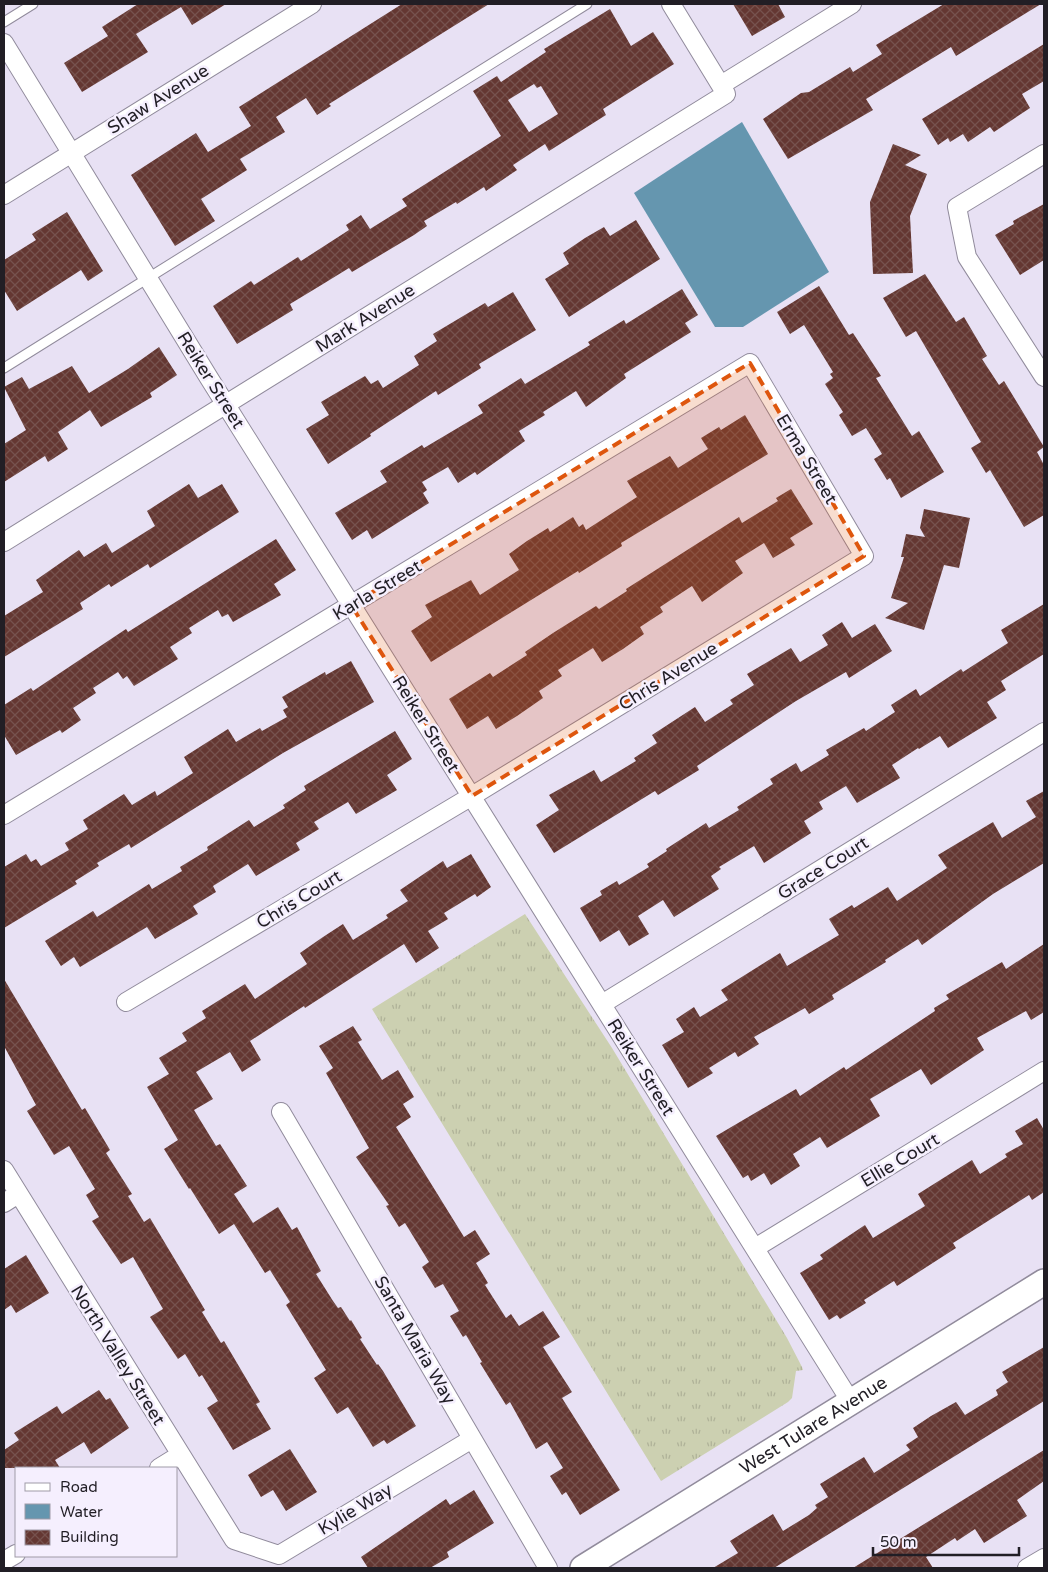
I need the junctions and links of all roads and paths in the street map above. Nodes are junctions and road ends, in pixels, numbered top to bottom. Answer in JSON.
{"nodes":[{"id":1,"x":33,"y":4,"type":"edge"},
{"id":2,"x":312,"y":4,"type":"edge"},
{"id":3,"x":587,"y":4,"type":"edge"},
{"id":4,"x":671,"y":4,"type":"edge"},
{"id":5,"x":852,"y":4,"type":"edge"},
{"id":6,"x":4,"y":22,"type":"edge"},
{"id":7,"x":4,"y":43,"type":"edge"},
{"id":8,"x":723,"y":90,"type":"junction"},
{"id":9,"x":71,"y":153,"type":"junction"},
{"id":10,"x":1044,"y":154,"type":"edge"},
{"id":11,"x":4,"y":195,"type":"edge"},
{"id":12,"x":148,"y":278,"type":"junction"},
{"id":13,"x":750,"y":363,"type":"joint"},
{"id":14,"x":4,"y":368,"type":"edge"},
{"id":15,"x":1044,"y":377,"type":"edge"},
{"id":16,"x":225,"y":404,"type":"junction"},
{"id":17,"x":4,"y":542,"type":"edge"},
{"id":18,"x":864,"y":556,"type":"joint"},
{"id":19,"x":352,"y":605,"type":"junction"},
{"id":20,"x":1044,"y":732,"type":"edge"},
{"id":21,"x":472,"y":796,"type":"junction"},
{"id":22,"x":4,"y":815,"type":"edge"},
{"id":23,"x":126,"y":1002,"type":"dead end"},
{"id":24,"x":602,"y":1004,"type":"junction"},
{"id":25,"x":1044,"y":1071,"type":"edge"},
{"id":26,"x":281,"y":1112,"type":"dead end"},
{"id":27,"x":4,"y":1170,"type":"edge"},
{"id":28,"x":11,"y":1198,"type":"edge"},
{"id":29,"x":755,"y":1248,"type":"junction"},
{"id":30,"x":1044,"y":1282,"type":"edge"},
{"id":31,"x":852,"y":1402,"type":"junction"},
{"id":32,"x":472,"y":1439,"type":"junction"},
{"id":33,"x":180,"y":1455,"type":"junction"},
{"id":34,"x":161,"y":1467,"type":"edge"},
{"id":35,"x":234,"y":1540,"type":"joint"},
{"id":36,"x":15,"y":1555,"type":"edge"},
{"id":37,"x":1044,"y":1558,"type":"edge"},
{"id":38,"x":4,"y":1561,"type":"edge"},
{"id":39,"x":548,"y":1568,"type":"edge"},
{"id":40,"x":583,"y":1568,"type":"edge"},
{"id":41,"x":1027,"y":1568,"type":"edge"}],
"edges":[{"from":1,"to":6,"type":"lane"},
{"from":2,"to":9,"type":"street","name":"Shaw Avenue"},
{"from":3,"to":12,"type":"lane"},
{"from":4,"to":8,"type":"street"},
{"from":5,"to":8,"type":"street","name":"Mark Avenue"},
{"from":7,"to":9,"type":"street","name":"Reiker Street"},
{"from":8,"to":16,"type":"street","name":"Mark Avenue"},
{"from":9,"to":11,"type":"street","name":"Shaw Avenue"},
{"from":9,"to":12,"type":"street","name":"Reiker Street"},
{"from":10,"to":15,"type":"street"},
{"from":12,"to":14,"type":"lane"},
{"from":12,"to":16,"type":"street","name":"Reiker Street"},
{"from":13,"to":18,"type":"street","name":"Erma Street"},
{"from":13,"to":19,"type":"street","name":"Karla Street"},
{"from":16,"to":17,"type":"street","name":"Mark Avenue"},
{"from":16,"to":19,"type":"street","name":"Reiker Street"},
{"from":18,"to":21,"type":"street","name":"Chris Avenue"},
{"from":19,"to":21,"type":"street","name":"Reiker Street"},
{"from":19,"to":22,"type":"street","name":"Karla Street"},
{"from":20,"to":24,"type":"street","name":"Grace Court"},
{"from":21,"to":23,"type":"street","name":"Chris Court"},
{"from":21,"to":24,"type":"street","name":"Reiker Street"},
{"from":24,"to":29,"type":"street","name":"Reiker Street"},
{"from":25,"to":29,"type":"street","name":"Ellie Court"},
{"from":26,"to":32,"type":"street","name":"Santa Maria Way"},
{"from":27,"to":28,"type":"street","name":"North Valley Street"},
{"from":28,"to":33,"type":"street","name":"North Valley Street"},
{"from":29,"to":31,"type":"street","name":"Reiker Street"},
{"from":30,"to":31,"type":"street","name":"West Tulare Avenue"},
{"from":31,"to":40,"type":"street","name":"West Tulare Avenue"},
{"from":32,"to":35,"type":"street","name":"Kylie Way"},
{"from":32,"to":39,"type":"street","name":"Santa Maria Way"},
{"from":33,"to":34,"type":"street"},
{"from":33,"to":35,"type":"street","name":"North Valley Street"},
{"from":36,"to":38,"type":"street"},
{"from":37,"to":41,"type":"street"}]}
